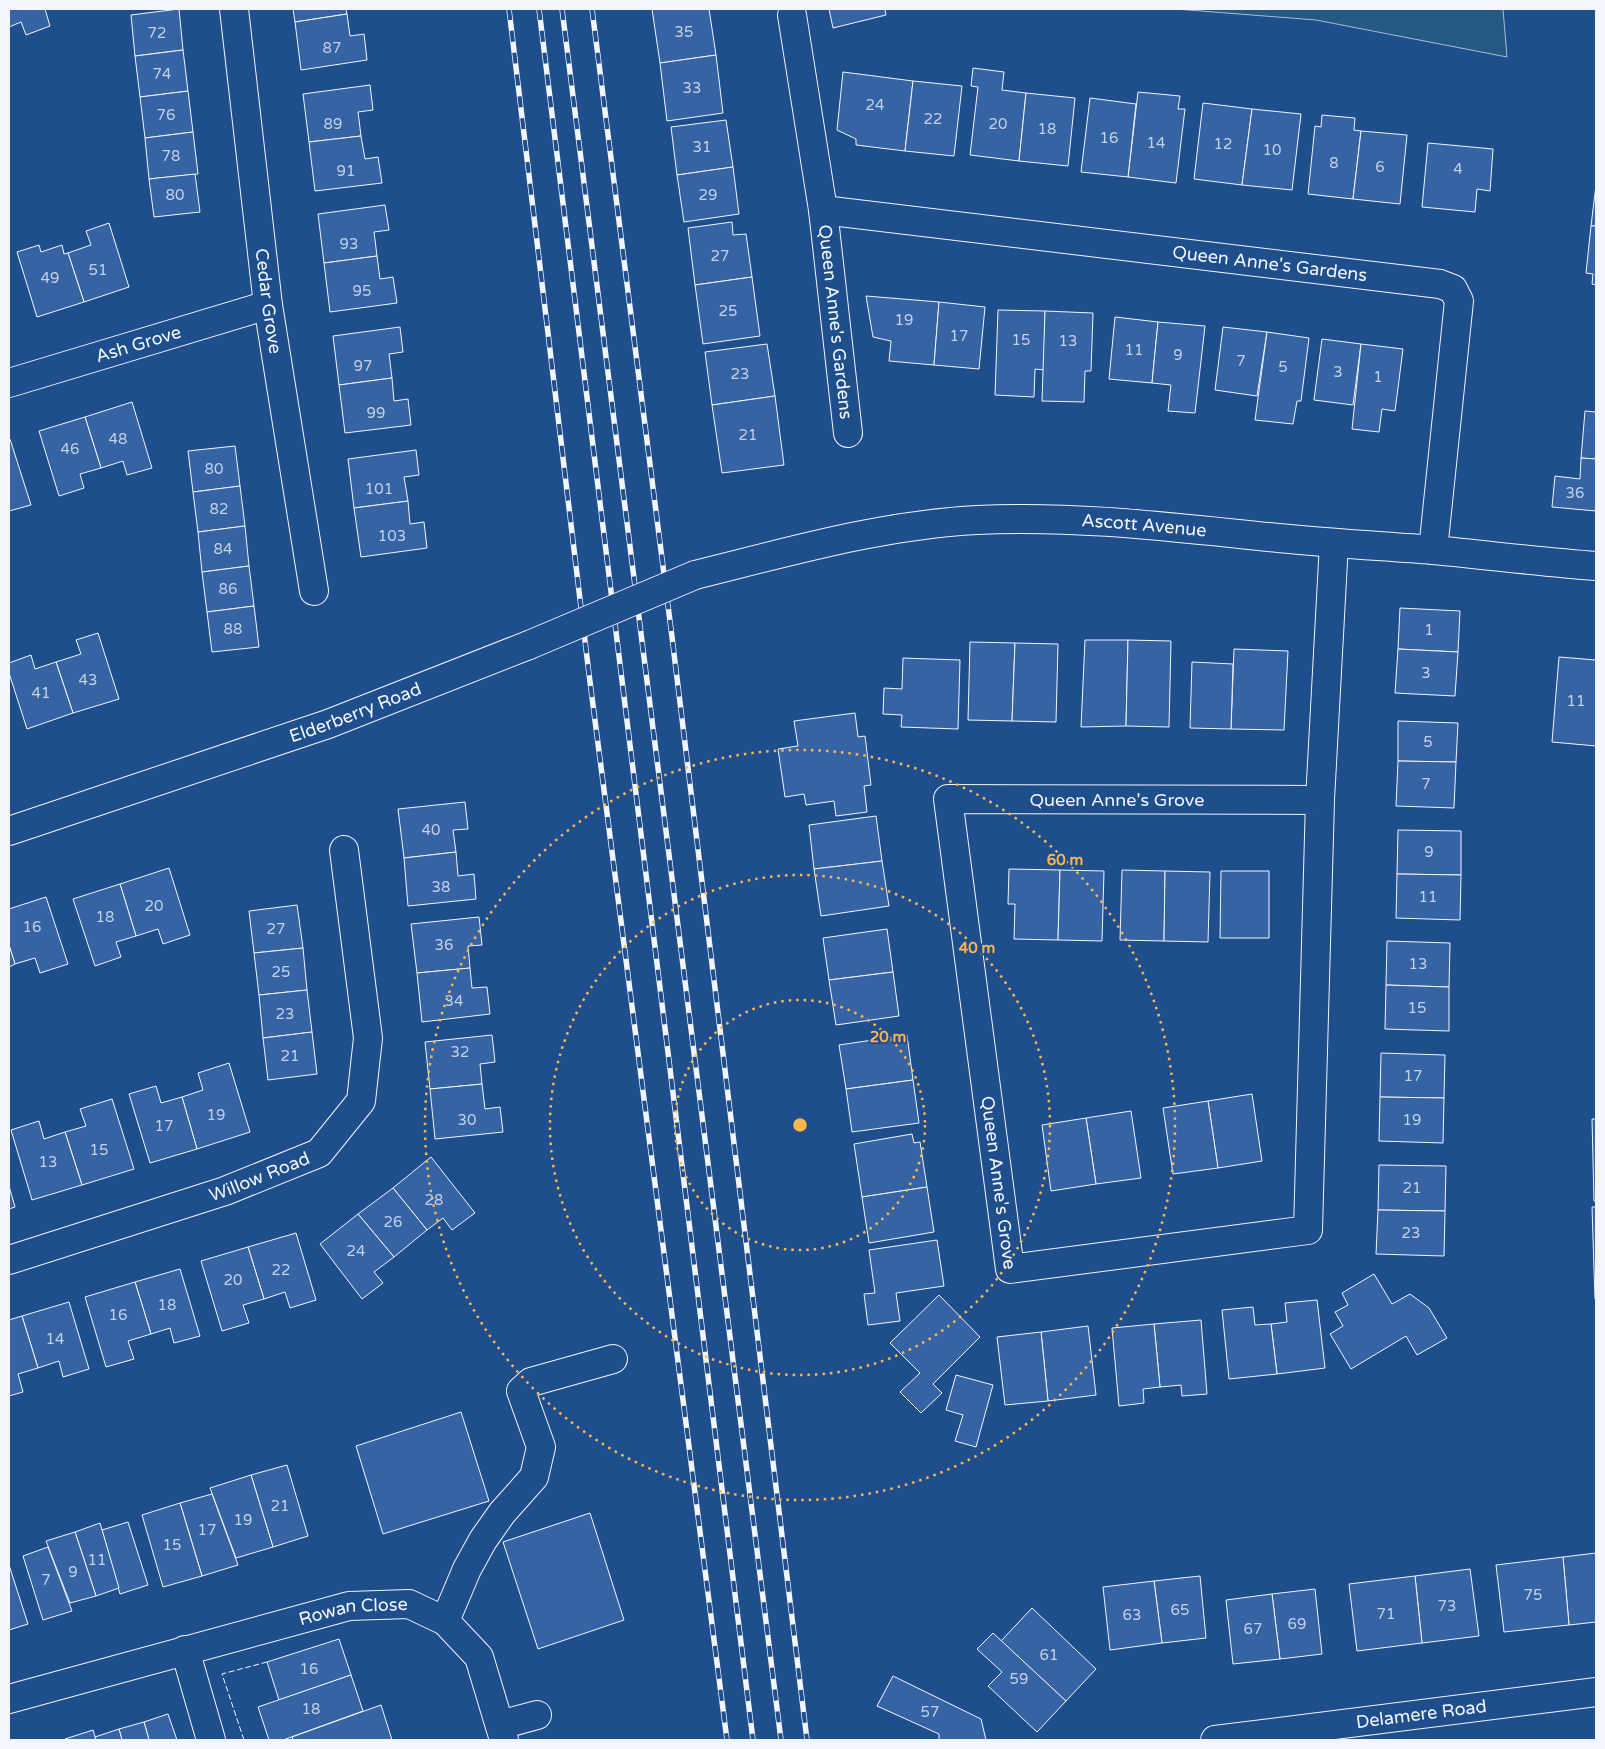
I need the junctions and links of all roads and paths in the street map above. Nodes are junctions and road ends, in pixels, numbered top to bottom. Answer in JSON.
{"nodes":[{"id":1,"x":234,"y":9,"type":"edge"},
{"id":2,"x":792,"y":15,"type":"dead end"},
{"id":3,"x":823,"y":210,"type":"junction"},
{"id":4,"x":268,"y":305,"type":"junction"},
{"id":5,"x":9,"y":383,"type":"edge"},
{"id":6,"x":848,"y":433,"type":"dead end"},
{"id":7,"x":1334,"y":544,"type":"junction"},
{"id":8,"x":1433,"y":550,"type":"junction"},
{"id":9,"x":1596,"y":566,"type":"edge"},
{"id":10,"x":695,"y":575,"type":"joint"},
{"id":11,"x":314,"y":591,"type":"dead end"},
{"id":12,"x":1320,"y":800,"type":"junction"},
{"id":13,"x":9,"y":831,"type":"edge"},
{"id":14,"x":344,"y":850,"type":"dead end"},
{"id":15,"x":9,"y":1260,"type":"edge"},
{"id":16,"x":613,"y":1359,"type":"dead end"},
{"id":17,"x":445,"y":1620,"type":"junction"},
{"id":18,"x":185,"y":1650,"type":"junction"},
{"id":19,"x":1596,"y":1692,"type":"edge"},
{"id":20,"x":9,"y":1700,"type":"edge"},
{"id":21,"x":537,"y":1715,"type":"dead end"},
{"id":22,"x":502,"y":1732,"type":"edge"},
{"id":23,"x":211,"y":1740,"type":"edge"},
{"id":24,"x":1215,"y":1740,"type":"edge"}],
"edges":[{"from":1,"to":4,"type":"street","name":"Cedar Grove"},
{"from":2,"to":3,"type":"street","name":"Queen Anne's Gardens"},
{"from":3,"to":6,"type":"street","name":"Queen Anne's Gardens"},
{"from":3,"to":8,"type":"street","name":"Queen Anne's Gardens"},
{"from":4,"to":5,"type":"street","name":"Ash Grove"},
{"from":4,"to":11,"type":"street","name":"Cedar Grove"},
{"from":7,"to":8,"type":"street","name":"Ascott Avenue"},
{"from":7,"to":10,"type":"street","name":"Ascott Avenue"},
{"from":7,"to":12,"type":"street","name":"Queen Anne's Grove"},
{"from":8,"to":9,"type":"street","name":"Ascott Avenue"},
{"from":10,"to":13,"type":"street","name":"Elderberry Road","bridge":true},
{"from":12,"to":12,"type":"street","name":"Queen Anne's Grove"},
{"from":14,"to":15,"type":"street","name":"Willow Road"},
{"from":16,"to":17,"type":"street"},
{"from":17,"to":18,"type":"street","name":"Rowan Close"},
{"from":17,"to":22,"type":"street","name":"Rowan Close"},
{"from":18,"to":20,"type":"street","name":"Rowan Close"},
{"from":18,"to":23,"type":"street"},
{"from":19,"to":24,"type":"street","name":"Delamere Road"},
{"from":21,"to":22,"type":"street"}]}
